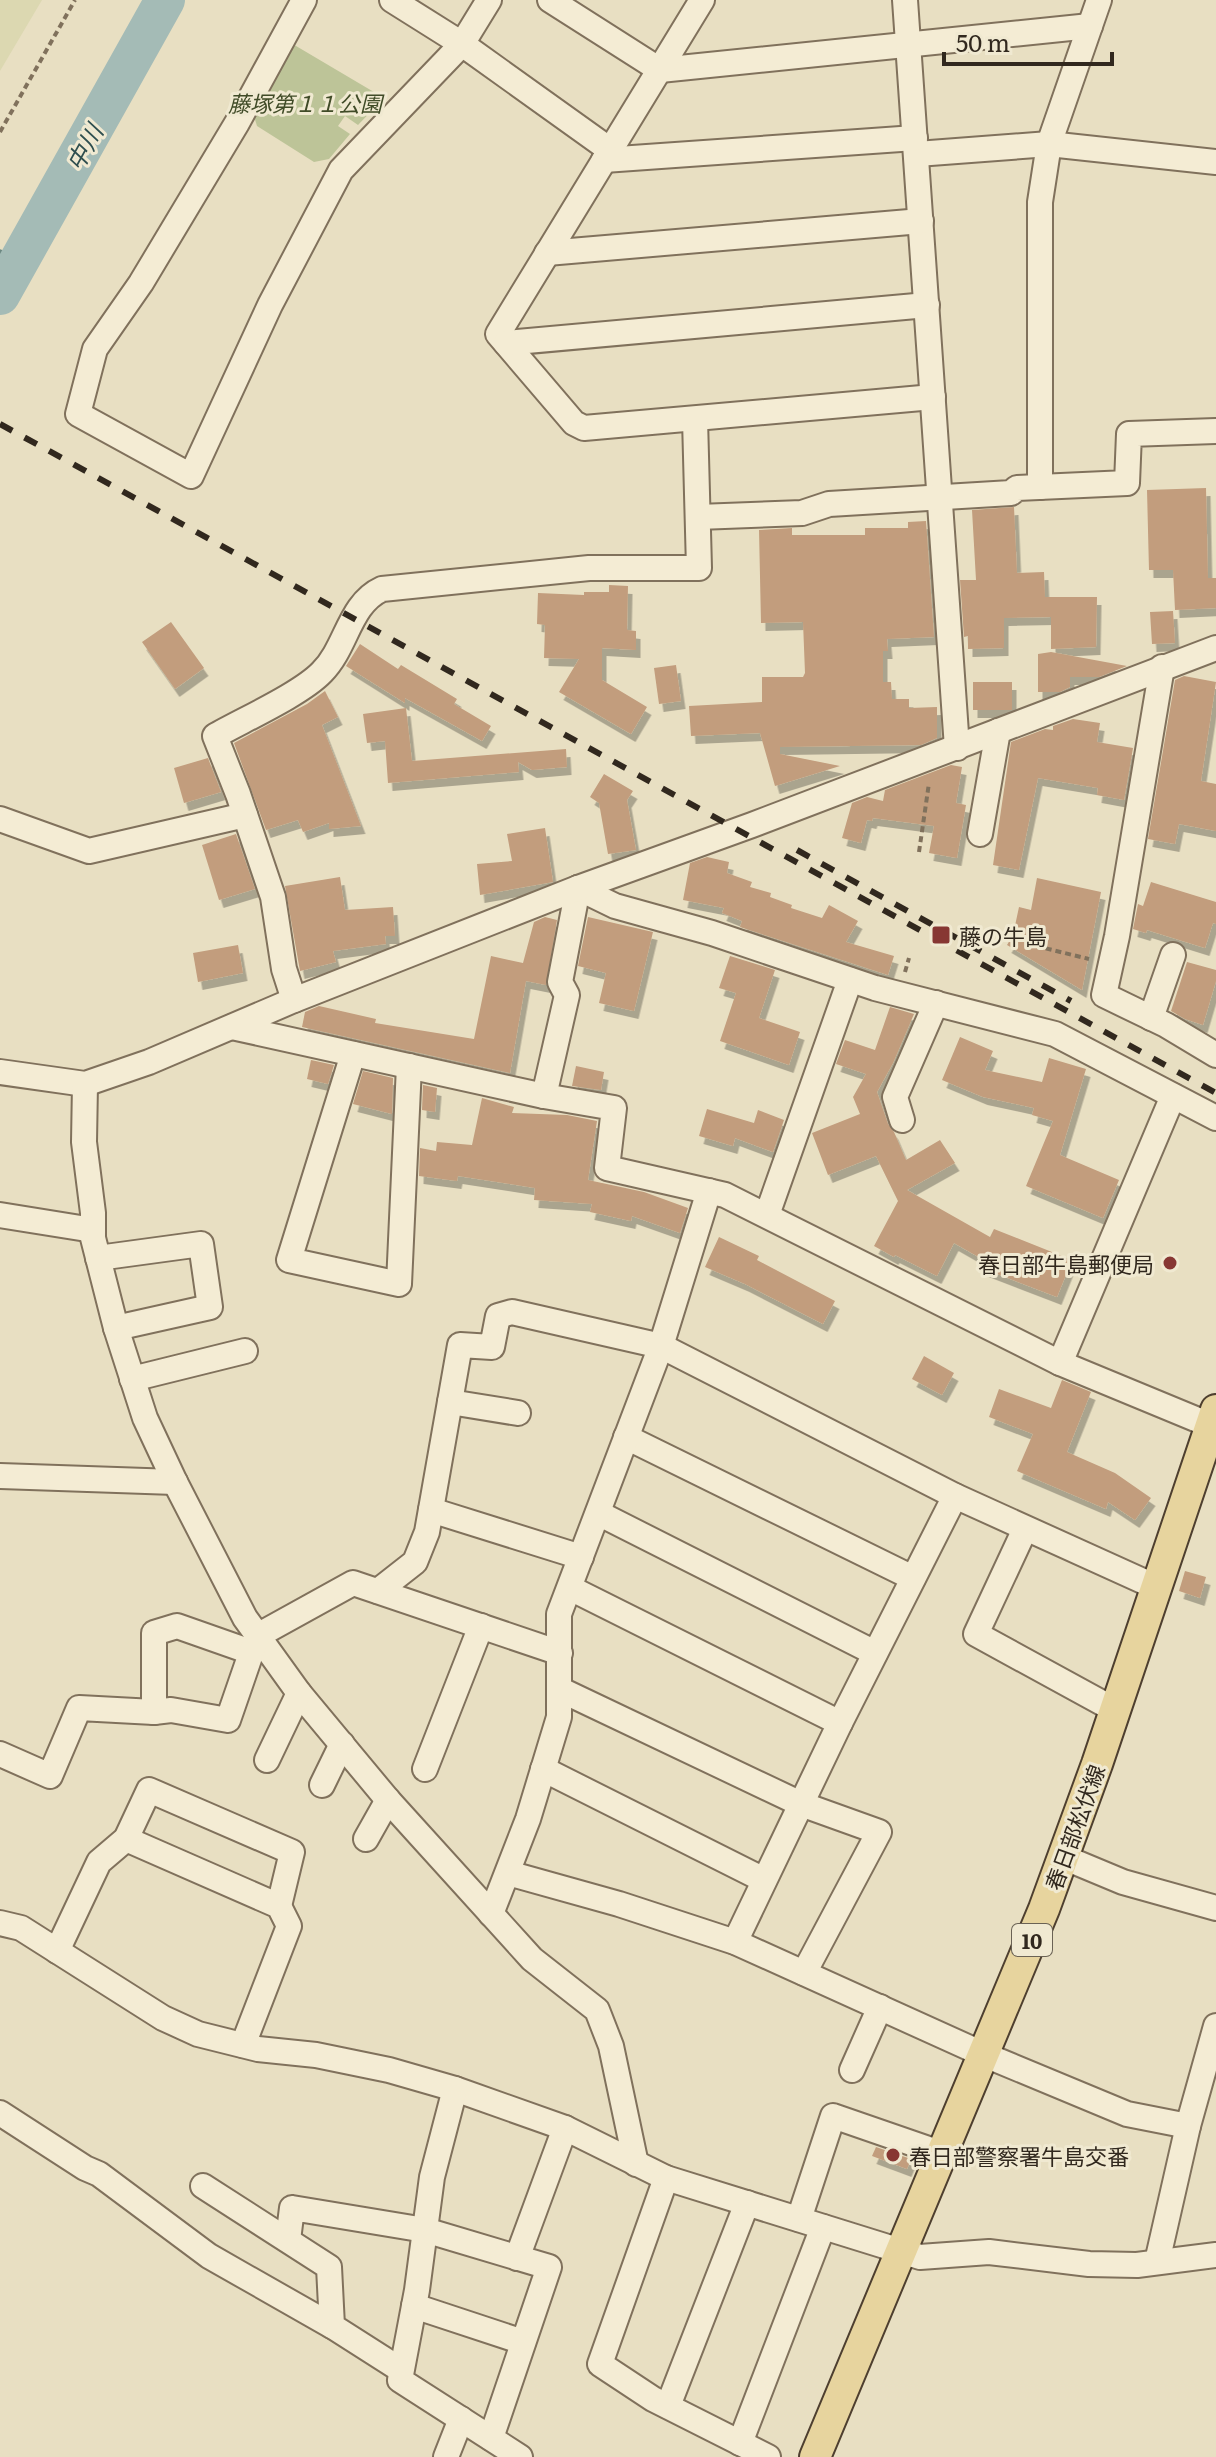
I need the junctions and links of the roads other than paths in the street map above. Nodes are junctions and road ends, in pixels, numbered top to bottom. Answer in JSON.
{"nodes":[{"id":1,"x":304,"y":0,"type":"edge"},
{"id":2,"x":392,"y":0,"type":"edge"},
{"id":3,"x":489,"y":0,"type":"edge"},
{"id":4,"x":550,"y":0,"type":"edge"},
{"id":5,"x":702,"y":0,"type":"edge"},
{"id":6,"x":905,"y":0,"type":"edge"},
{"id":7,"x":1099,"y":0,"type":"edge"},
{"id":8,"x":586,"y":10,"type":"edge"},
{"id":9,"x":1090,"y":26,"type":"junction"},
{"id":10,"x":462,"y":44,"type":"junction"},
{"id":11,"x":909,"y":45,"type":"junction"},
{"id":12,"x":660,"y":70,"type":"junction"},
{"id":13,"x":1049,"y":144,"type":"junction"},
{"id":14,"x":916,"y":146,"type":"junction"},
{"id":15,"x":607,"y":155,"type":"junction"},
{"id":16,"x":1216,"y":162,"type":"edge"},
{"id":17,"x":921,"y":221,"type":"junction"},
{"id":18,"x":547,"y":253,"type":"junction"},
{"id":19,"x":927,"y":305,"type":"junction"},
{"id":20,"x":506,"y":343,"type":"junction"},
{"id":21,"x":933,"y":397,"type":"junction"},
{"id":22,"x":695,"y":419,"type":"junction"},
{"id":23,"x":1216,"y":431,"type":"edge"},
{"id":24,"x":1040,"y":487,"type":"junction"},
{"id":25,"x":940,"y":497,"type":"junction"},
{"id":26,"x":698,"y":517,"type":"junction"},
{"id":27,"x":1216,"y":648,"type":"edge"},
{"id":28,"x":1162,"y":667,"type":"junction"},
{"id":29,"x":998,"y":731,"type":"junction"},
{"id":30,"x":957,"y":748,"type":"junction"},
{"id":31,"x":245,"y":815,"type":"junction"},
{"id":32,"x":0,"y":819,"type":"edge"},
{"id":33,"x":980,"y":834,"type":"dead end"},
{"id":34,"x":578,"y":888,"type":"junction"},
{"id":35,"x":1173,"y":955,"type":"dead end"},
{"id":36,"x":850,"y":980,"type":"junction"},
{"id":37,"x":294,"y":1000,"type":"junction"},
{"id":38,"x":936,"y":1003,"type":"junction"},
{"id":39,"x":1151,"y":1018,"type":"junction"},
{"id":40,"x":232,"y":1027,"type":"junction"},
{"id":41,"x":353,"y":1054,"type":"junction"},
{"id":42,"x":1216,"y":1055,"type":"edge"},
{"id":43,"x":409,"y":1066,"type":"junction"},
{"id":44,"x":0,"y":1072,"type":"edge"},
{"id":45,"x":85,"y":1084,"type":"junction"},
{"id":46,"x":544,"y":1096,"type":"junction"},
{"id":47,"x":1173,"y":1096,"type":"junction"},
{"id":48,"x":1216,"y":1118,"type":"edge"},
{"id":49,"x":902,"y":1120,"type":"dead end"},
{"id":50,"x":709,"y":1191,"type":"junction"},
{"id":51,"x":0,"y":1215,"type":"edge"},
{"id":52,"x":767,"y":1215,"type":"junction"},
{"id":53,"x":93,"y":1230,"type":"junction"},
{"id":54,"x":98,"y":1258,"type":"junction"},
{"id":55,"x":116,"y":1328,"type":"junction"},
{"id":56,"x":661,"y":1346,"type":"junction"},
{"id":57,"x":245,"y":1351,"type":"dead end"},
{"id":58,"x":1060,"y":1363,"type":"junction"},
{"id":59,"x":132,"y":1379,"type":"junction"},
{"id":60,"x":450,"y":1402,"type":"junction"},
{"id":61,"x":518,"y":1413,"type":"dead end"},
{"id":62,"x":1213,"y":1418,"type":"edge"},
{"id":63,"x":626,"y":1437,"type":"junction"},
{"id":64,"x":0,"y":1476,"type":"edge"},
{"id":65,"x":175,"y":1482,"type":"junction"},
{"id":66,"x":955,"y":1496,"type":"junction"},
{"id":67,"x":431,"y":1510,"type":"junction"},
{"id":68,"x":598,"y":1513,"type":"junction"},
{"id":69,"x":1025,"y":1529,"type":"junction"},
{"id":70,"x":581,"y":1557,"type":"junction"},
{"id":71,"x":913,"y":1578,"type":"junction"},
{"id":72,"x":1156,"y":1587,"type":"junction"},
{"id":73,"x":570,"y":1588,"type":"junction"},
{"id":74,"x":378,"y":1591,"type":"junction"},
{"id":75,"x":481,"y":1626,"type":"junction"},
{"id":76,"x":254,"y":1644,"type":"junction"},
{"id":77,"x":560,"y":1653,"type":"junction"},
{"id":78,"x":875,"y":1653,"type":"junction"},
{"id":79,"x":559,"y":1689,"type":"junction"},
{"id":80,"x":299,"y":1693,"type":"junction"},
{"id":81,"x":1115,"y":1710,"type":"junction"},
{"id":82,"x":154,"y":1712,"type":"junction"},
{"id":83,"x":840,"y":1723,"type":"junction"},
{"id":84,"x":342,"y":1744,"type":"junction"},
{"id":85,"x":0,"y":1754,"type":"edge"},
{"id":86,"x":267,"y":1760,"type":"dead end"},
{"id":87,"x":425,"y":1769,"type":"dead end"},
{"id":88,"x":543,"y":1769,"type":"junction"},
{"id":89,"x":322,"y":1785,"type":"dead end"},
{"id":90,"x":388,"y":1800,"type":"junction"},
{"id":91,"x":801,"y":1804,"type":"junction"},
{"id":92,"x":126,"y":1839,"type":"junction"},
{"id":93,"x":366,"y":1839,"type":"dead end"},
{"id":94,"x":1063,"y":1857,"type":"junction"},
{"id":95,"x":508,"y":1873,"type":"junction"},
{"id":96,"x":764,"y":1880,"type":"junction"},
{"id":97,"x":279,"y":1906,"type":"junction"},
{"id":98,"x":1216,"y":1908,"type":"edge"},
{"id":99,"x":491,"y":1914,"type":"junction"},
{"id":100,"x":0,"y":1923,"type":"edge"},
{"id":101,"x":735,"y":1942,"type":"junction"},
{"id":102,"x":57,"y":1951,"type":"junction"},
{"id":103,"x":804,"y":1973,"type":"junction"},
{"id":104,"x":880,"y":2007,"type":"junction"},
{"id":105,"x":1216,"y":2026,"type":"edge"},
{"id":106,"x":243,"y":2045,"type":"junction"},
{"id":107,"x":985,"y":2055,"type":"junction"},
{"id":108,"x":852,"y":2070,"type":"dead end"},
{"id":109,"x":455,"y":2089,"type":"junction"},
{"id":110,"x":0,"y":2113,"type":"edge"},
{"id":111,"x":1188,"y":2126,"type":"junction"},
{"id":112,"x":565,"y":2128,"type":"junction"},
{"id":113,"x":943,"y":2154,"type":"junction"},
{"id":114,"x":636,"y":2164,"type":"junction"},
{"id":115,"x":666,"y":2178,"type":"junction"},
{"id":116,"x":203,"y":2186,"type":"dead end"},
{"id":117,"x":747,"y":2203,"type":"junction"},
{"id":118,"x":799,"y":2219,"type":"junction"},
{"id":119,"x":823,"y":2227,"type":"junction"},
{"id":120,"x":425,"y":2230,"type":"junction"},
{"id":121,"x":288,"y":2240,"type":"junction"},
{"id":122,"x":903,"y":2252,"type":"junction"},
{"id":123,"x":1216,"y":2255,"type":"edge"},
{"id":124,"x":517,"y":2258,"type":"junction"},
{"id":125,"x":1157,"y":2262,"type":"junction"},
{"id":126,"x":414,"y":2306,"type":"junction"},
{"id":127,"x":332,"y":2326,"type":"junction"},
{"id":128,"x":523,"y":2342,"type":"junction"},
{"id":129,"x":401,"y":2370,"type":"junction"},
{"id":130,"x":668,"y":2406,"type":"junction"},
{"id":131,"x":461,"y":2419,"type":"junction"},
{"id":132,"x":491,"y":2438,"type":"junction"},
{"id":133,"x":740,"y":2443,"type":"junction"},
{"id":134,"x":446,"y":2457,"type":"edge"},
{"id":135,"x":520,"y":2457,"type":"edge"},
{"id":136,"x":768,"y":2457,"type":"edge"},
{"id":137,"x":815,"y":2457,"type":"edge"}],
"edges":[{"from":1,"to":10,"type":"street"},
{"from":2,"to":10,"type":"street"},
{"from":3,"to":10,"type":"street"},
{"from":4,"to":8,"type":"street"},
{"from":5,"to":12,"type":"street"},
{"from":6,"to":11,"type":"street"},
{"from":7,"to":9,"type":"street"},
{"from":8,"to":12,"type":"street"},
{"from":9,"to":11,"type":"street"},
{"from":9,"to":13,"type":"street"},
{"from":10,"to":15,"type":"street"},
{"from":11,"to":12,"type":"street"},
{"from":11,"to":14,"type":"street"},
{"from":12,"to":15,"type":"street"},
{"from":13,"to":14,"type":"street"},
{"from":13,"to":16,"type":"street"},
{"from":13,"to":24,"type":"street"},
{"from":14,"to":15,"type":"street"},
{"from":14,"to":17,"type":"street"},
{"from":15,"to":18,"type":"street"},
{"from":17,"to":18,"type":"street"},
{"from":17,"to":19,"type":"street"},
{"from":18,"to":20,"type":"street"},
{"from":19,"to":20,"type":"street"},
{"from":19,"to":21,"type":"street"},
{"from":20,"to":22,"type":"street"},
{"from":21,"to":22,"type":"street"},
{"from":21,"to":25,"type":"street"},
{"from":22,"to":26,"type":"street"},
{"from":23,"to":24,"type":"street"},
{"from":24,"to":25,"type":"street"},
{"from":25,"to":26,"type":"street"},
{"from":25,"to":30,"type":"street"},
{"from":26,"to":31,"type":"street"},
{"from":27,"to":28,"type":"street"},
{"from":28,"to":29,"type":"street"},
{"from":28,"to":39,"type":"street"},
{"from":29,"to":30,"type":"street"},
{"from":29,"to":33,"type":"street"},
{"from":30,"to":34,"type":"street"},
{"from":31,"to":32,"type":"street"},
{"from":31,"to":37,"type":"street"},
{"from":34,"to":36,"type":"street"},
{"from":34,"to":37,"type":"street"},
{"from":34,"to":46,"type":"street"},
{"from":35,"to":39,"type":"street"},
{"from":36,"to":38,"type":"street"},
{"from":36,"to":52,"type":"street"},
{"from":37,"to":40,"type":"street"},
{"from":38,"to":47,"type":"street"},
{"from":38,"to":49,"type":"street"},
{"from":39,"to":42,"type":"street"},
{"from":40,"to":41,"type":"street"},
{"from":40,"to":45,"type":"street"},
{"from":41,"to":43,"type":"street"},
{"from":41,"to":43,"type":"street"},
{"from":43,"to":46,"type":"street"},
{"from":44,"to":45,"type":"street"},
{"from":45,"to":53,"type":"street"},
{"from":46,"to":50,"type":"street"},
{"from":47,"to":48,"type":"street"},
{"from":47,"to":58,"type":"street"},
{"from":50,"to":52,"type":"street"},
{"from":50,"to":56,"type":"street"},
{"from":51,"to":53,"type":"street"},
{"from":52,"to":58,"type":"street"},
{"from":53,"to":54,"type":"street"},
{"from":54,"to":55,"type":"street"},
{"from":54,"to":55,"type":"street"},
{"from":55,"to":59,"type":"street"},
{"from":56,"to":60,"type":"street"},
{"from":56,"to":63,"type":"street"},
{"from":56,"to":66,"type":"street"},
{"from":57,"to":59,"type":"street"},
{"from":58,"to":62,"type":"street"},
{"from":59,"to":65,"type":"street"},
{"from":60,"to":61,"type":"street"},
{"from":60,"to":67,"type":"street"},
{"from":62,"to":72,"type":"main road","name":"春日部松伏線","number":"10"},
{"from":63,"to":68,"type":"street"},
{"from":63,"to":71,"type":"street"},
{"from":64,"to":65,"type":"street"},
{"from":65,"to":76,"type":"street"},
{"from":66,"to":69,"type":"street"},
{"from":66,"to":71,"type":"street"},
{"from":67,"to":70,"type":"street"},
{"from":67,"to":74,"type":"street"},
{"from":68,"to":70,"type":"street"},
{"from":68,"to":78,"type":"street"},
{"from":69,"to":72,"type":"street"},
{"from":69,"to":81,"type":"street"},
{"from":70,"to":73,"type":"street"},
{"from":71,"to":78,"type":"street"},
{"from":72,"to":81,"type":"main road","name":"春日部松伏線","number":"10"},
{"from":73,"to":77,"type":"street"},
{"from":73,"to":83,"type":"street"},
{"from":74,"to":75,"type":"street"},
{"from":74,"to":76,"type":"street"},
{"from":75,"to":77,"type":"street"},
{"from":75,"to":87,"type":"street"},
{"from":76,"to":80,"type":"street"},
{"from":76,"to":82,"type":"street"},
{"from":76,"to":82,"type":"street"},
{"from":77,"to":79,"type":"street"},
{"from":78,"to":83,"type":"street"},
{"from":79,"to":88,"type":"street"},
{"from":79,"to":91,"type":"street"},
{"from":80,"to":84,"type":"street"},
{"from":80,"to":86,"type":"street"},
{"from":81,"to":94,"type":"main road","name":"春日部松伏線","number":"10"},
{"from":82,"to":85,"type":"street"},
{"from":83,"to":91,"type":"street"},
{"from":84,"to":89,"type":"street"},
{"from":84,"to":90,"type":"street"},
{"from":88,"to":95,"type":"street"},
{"from":88,"to":96,"type":"street"},
{"from":90,"to":93,"type":"street"},
{"from":90,"to":99,"type":"street"},
{"from":91,"to":96,"type":"street"},
{"from":91,"to":103,"type":"street"},
{"from":92,"to":97,"type":"street"},
{"from":92,"to":97,"type":"street"},
{"from":92,"to":102,"type":"street"},
{"from":94,"to":98,"type":"street"},
{"from":94,"to":107,"type":"main road","name":"春日部松伏線","number":"10"},
{"from":95,"to":99,"type":"street"},
{"from":95,"to":101,"type":"street"},
{"from":96,"to":101,"type":"street"},
{"from":97,"to":106,"type":"street"},
{"from":99,"to":114,"type":"street"},
{"from":100,"to":102,"type":"street"},
{"from":101,"to":103,"type":"street"},
{"from":102,"to":106,"type":"street"},
{"from":103,"to":104,"type":"street"},
{"from":104,"to":107,"type":"street"},
{"from":104,"to":108,"type":"street"},
{"from":105,"to":111,"type":"street"},
{"from":106,"to":109,"type":"street"},
{"from":107,"to":111,"type":"street"},
{"from":107,"to":113,"type":"main road","name":"春日部松伏線","number":"10"},
{"from":109,"to":112,"type":"street"},
{"from":109,"to":120,"type":"street"},
{"from":110,"to":127,"type":"street"},
{"from":111,"to":125,"type":"street"},
{"from":112,"to":114,"type":"street"},
{"from":112,"to":124,"type":"street"},
{"from":113,"to":118,"type":"street"},
{"from":113,"to":122,"type":"main road","name":"春日部松伏線","number":"10"},
{"from":114,"to":115,"type":"street"},
{"from":115,"to":117,"type":"street"},
{"from":115,"to":130,"type":"street"},
{"from":116,"to":121,"type":"street"},
{"from":117,"to":118,"type":"street"},
{"from":117,"to":130,"type":"street"},
{"from":118,"to":119,"type":"street"},
{"from":119,"to":122,"type":"street"},
{"from":119,"to":133,"type":"street"},
{"from":120,"to":121,"type":"street"},
{"from":120,"to":124,"type":"street"},
{"from":120,"to":126,"type":"street"},
{"from":121,"to":127,"type":"street"},
{"from":122,"to":125,"type":"street"},
{"from":122,"to":137,"type":"main road","name":"春日部松伏線","number":"10"},
{"from":123,"to":125,"type":"street"},
{"from":124,"to":128,"type":"street"},
{"from":126,"to":128,"type":"street"},
{"from":126,"to":129,"type":"street"},
{"from":127,"to":129,"type":"street"},
{"from":128,"to":132,"type":"street"},
{"from":129,"to":131,"type":"street"},
{"from":130,"to":133,"type":"street"},
{"from":131,"to":132,"type":"street"},
{"from":131,"to":134,"type":"street"},
{"from":132,"to":135,"type":"street"},
{"from":133,"to":136,"type":"street"}]}
